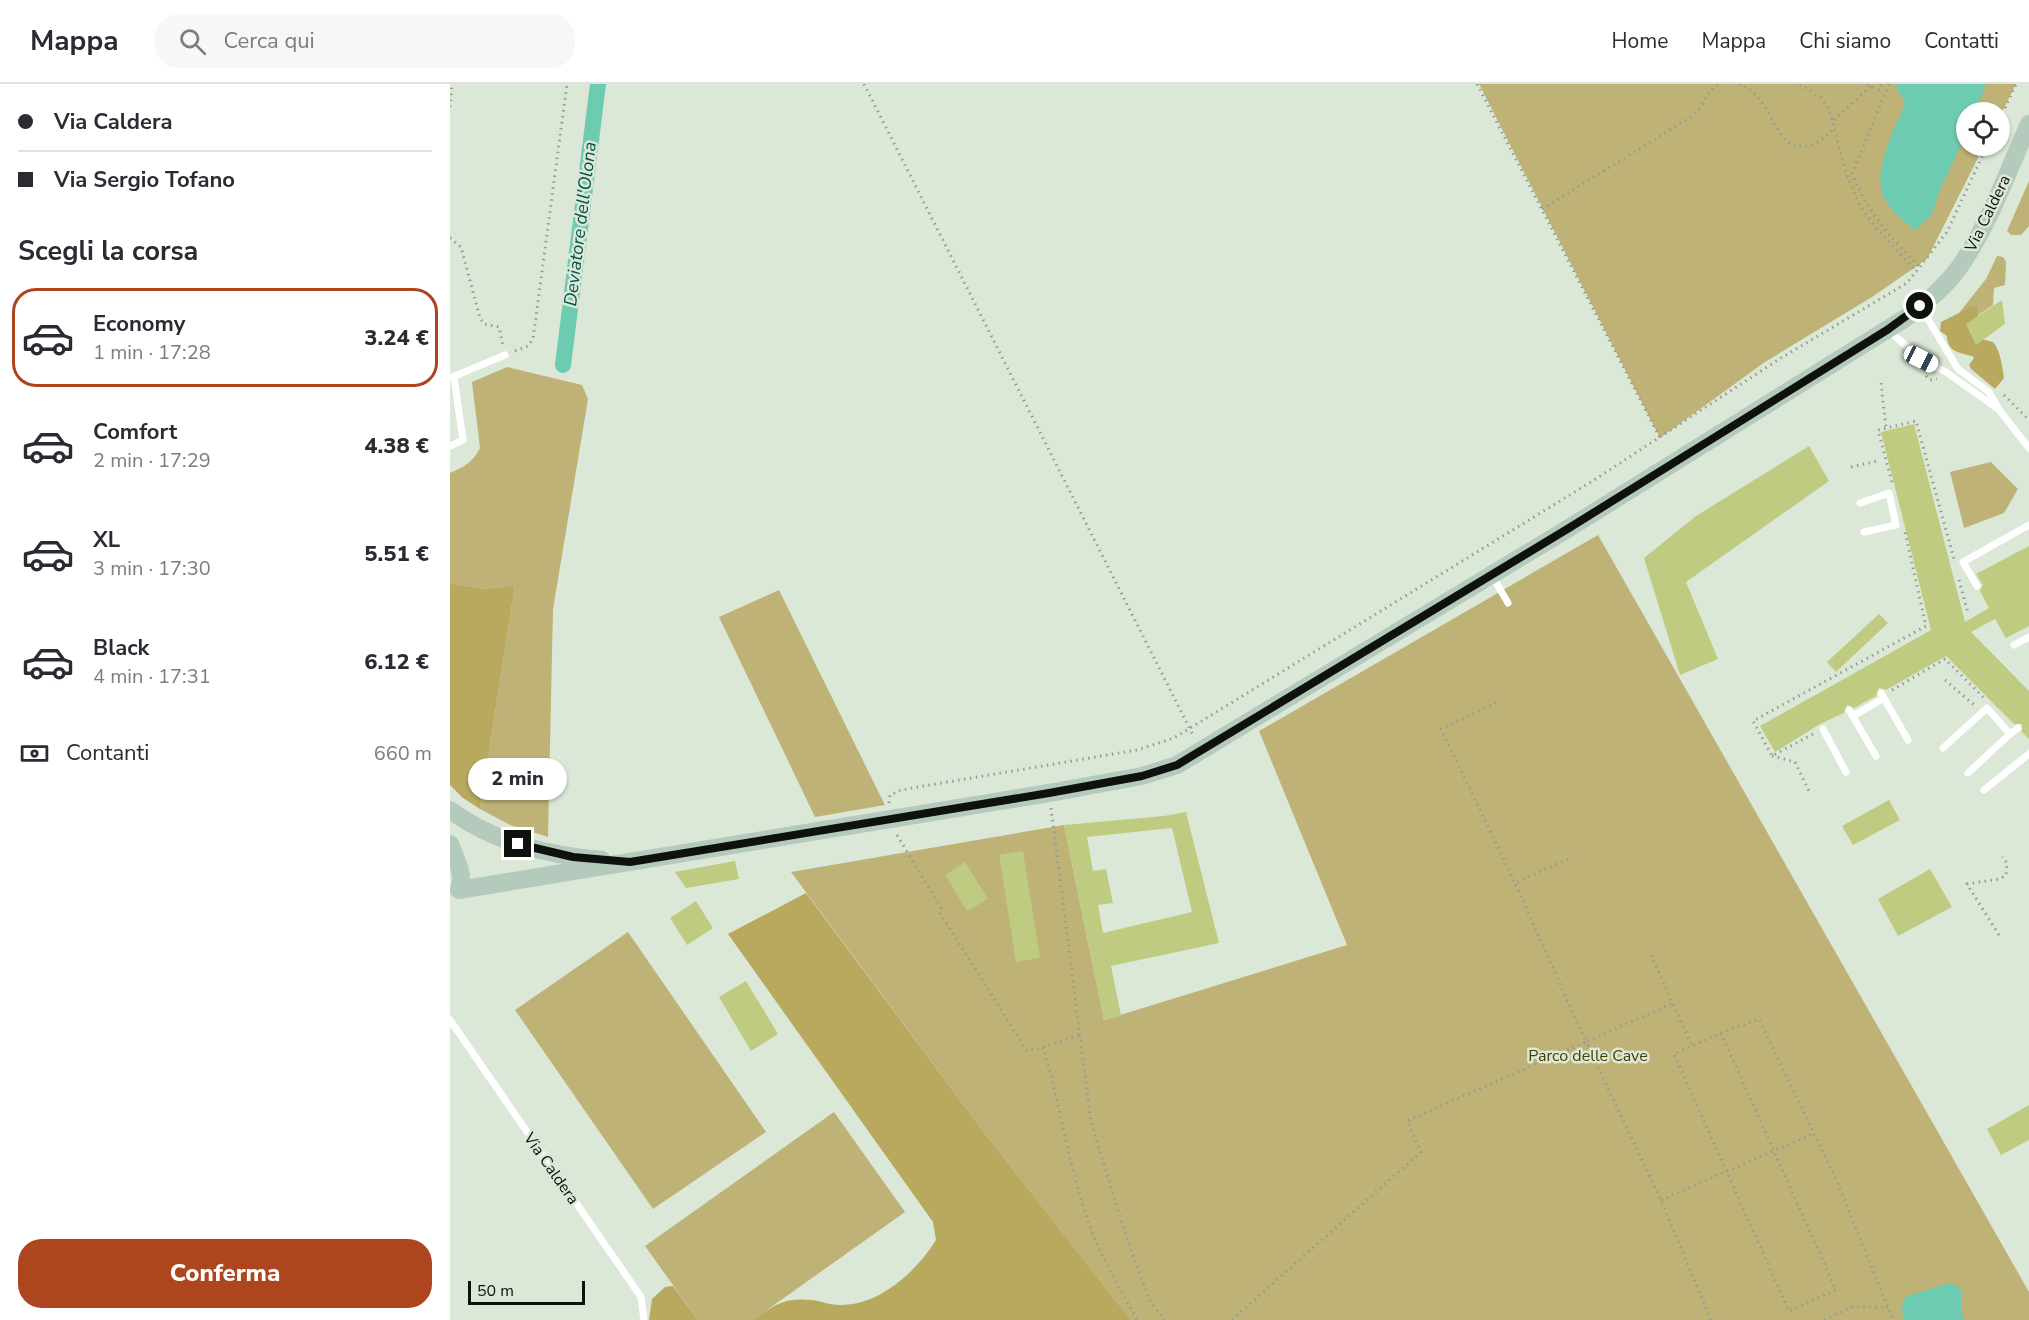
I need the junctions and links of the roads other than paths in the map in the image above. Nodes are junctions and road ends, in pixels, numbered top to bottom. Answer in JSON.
{"nodes":[{"id":1,"x":2029,"y":124,"type":"edge"},
{"id":2,"x":1920,"y":306,"type":"junction"},
{"id":3,"x":1887,"y":330,"type":"junction"},
{"id":4,"x":505,"y":355,"type":"road end"},
{"id":5,"x":452,"y":377,"type":"edge"},
{"id":6,"x":453,"y":405,"type":"edge"},
{"id":7,"x":2000,"y":411,"type":"junction"},
{"id":8,"x":450,"y":446,"type":"edge"},
{"id":9,"x":2029,"y":448,"type":"edge"},
{"id":10,"x":1860,"y":502,"type":"dead end"},
{"id":11,"x":2029,"y":525,"type":"edge"},
{"id":12,"x":1864,"y":532,"type":"dead end"},
{"id":13,"x":1491,"y":575,"type":"junction"},
{"id":14,"x":1977,"y":586,"type":"dead end"},
{"id":15,"x":1508,"y":603,"type":"dead end"},
{"id":16,"x":2029,"y":637,"type":"edge"},
{"id":17,"x":2014,"y":645,"type":"dead end"},
{"id":18,"x":2018,"y":728,"type":"dead end"},
{"id":19,"x":1822,"y":729,"type":"road end"},
{"id":20,"x":2010,"y":734,"type":"junction"},
{"id":21,"x":1908,"y":740,"type":"dead end"},
{"id":22,"x":1943,"y":747,"type":"dead end"},
{"id":23,"x":2029,"y":754,"type":"edge"},
{"id":24,"x":1876,"y":756,"type":"dead end"},
{"id":25,"x":1846,"y":772,"type":"dead end"},
{"id":26,"x":1968,"y":773,"type":"dead end"},
{"id":27,"x":1984,"y":790,"type":"dead end"},
{"id":28,"x":450,"y":810,"type":"edge"},
{"id":29,"x":450,"y":844,"type":"edge"},
{"id":30,"x":630,"y":862,"type":"junction"},
{"id":31,"x":454,"y":887,"type":"edge"},
{"id":32,"x":450,"y":1020,"type":"edge"},
{"id":33,"x":644,"y":1320,"type":"edge"}],
"edges":[{"from":1,"to":2,"type":"street","name":"Via Caldera"},
{"from":2,"to":3,"type":"street","name":"Via Caldera"},
{"from":2,"to":7,"type":"lane"},
{"from":3,"to":7,"type":"lane"},
{"from":3,"to":13,"type":"street","name":"Via Caldera"},
{"from":4,"to":5,"type":"lane"},
{"from":5,"to":6,"type":"lane"},
{"from":6,"to":8,"type":"lane"},
{"from":7,"to":9,"type":"lane"},
{"from":10,"to":12,"type":"lane"},
{"from":11,"to":14,"type":"lane"},
{"from":13,"to":15,"type":"lane"},
{"from":13,"to":30,"type":"street","name":"Via Caldera"},
{"from":16,"to":17,"type":"lane"},
{"from":18,"to":20,"type":"lane"},
{"from":19,"to":25,"type":"lane"},
{"from":20,"to":22,"type":"lane"},
{"from":20,"to":26,"type":"lane"},
{"from":21,"to":24,"type":"lane"},
{"from":23,"to":27,"type":"lane"},
{"from":28,"to":30,"type":"street"},
{"from":29,"to":31,"type":"street"},
{"from":30,"to":31,"type":"street","name":"Via Caldera"},
{"from":32,"to":33,"type":"lane","name":"Via Caldera"}]}
